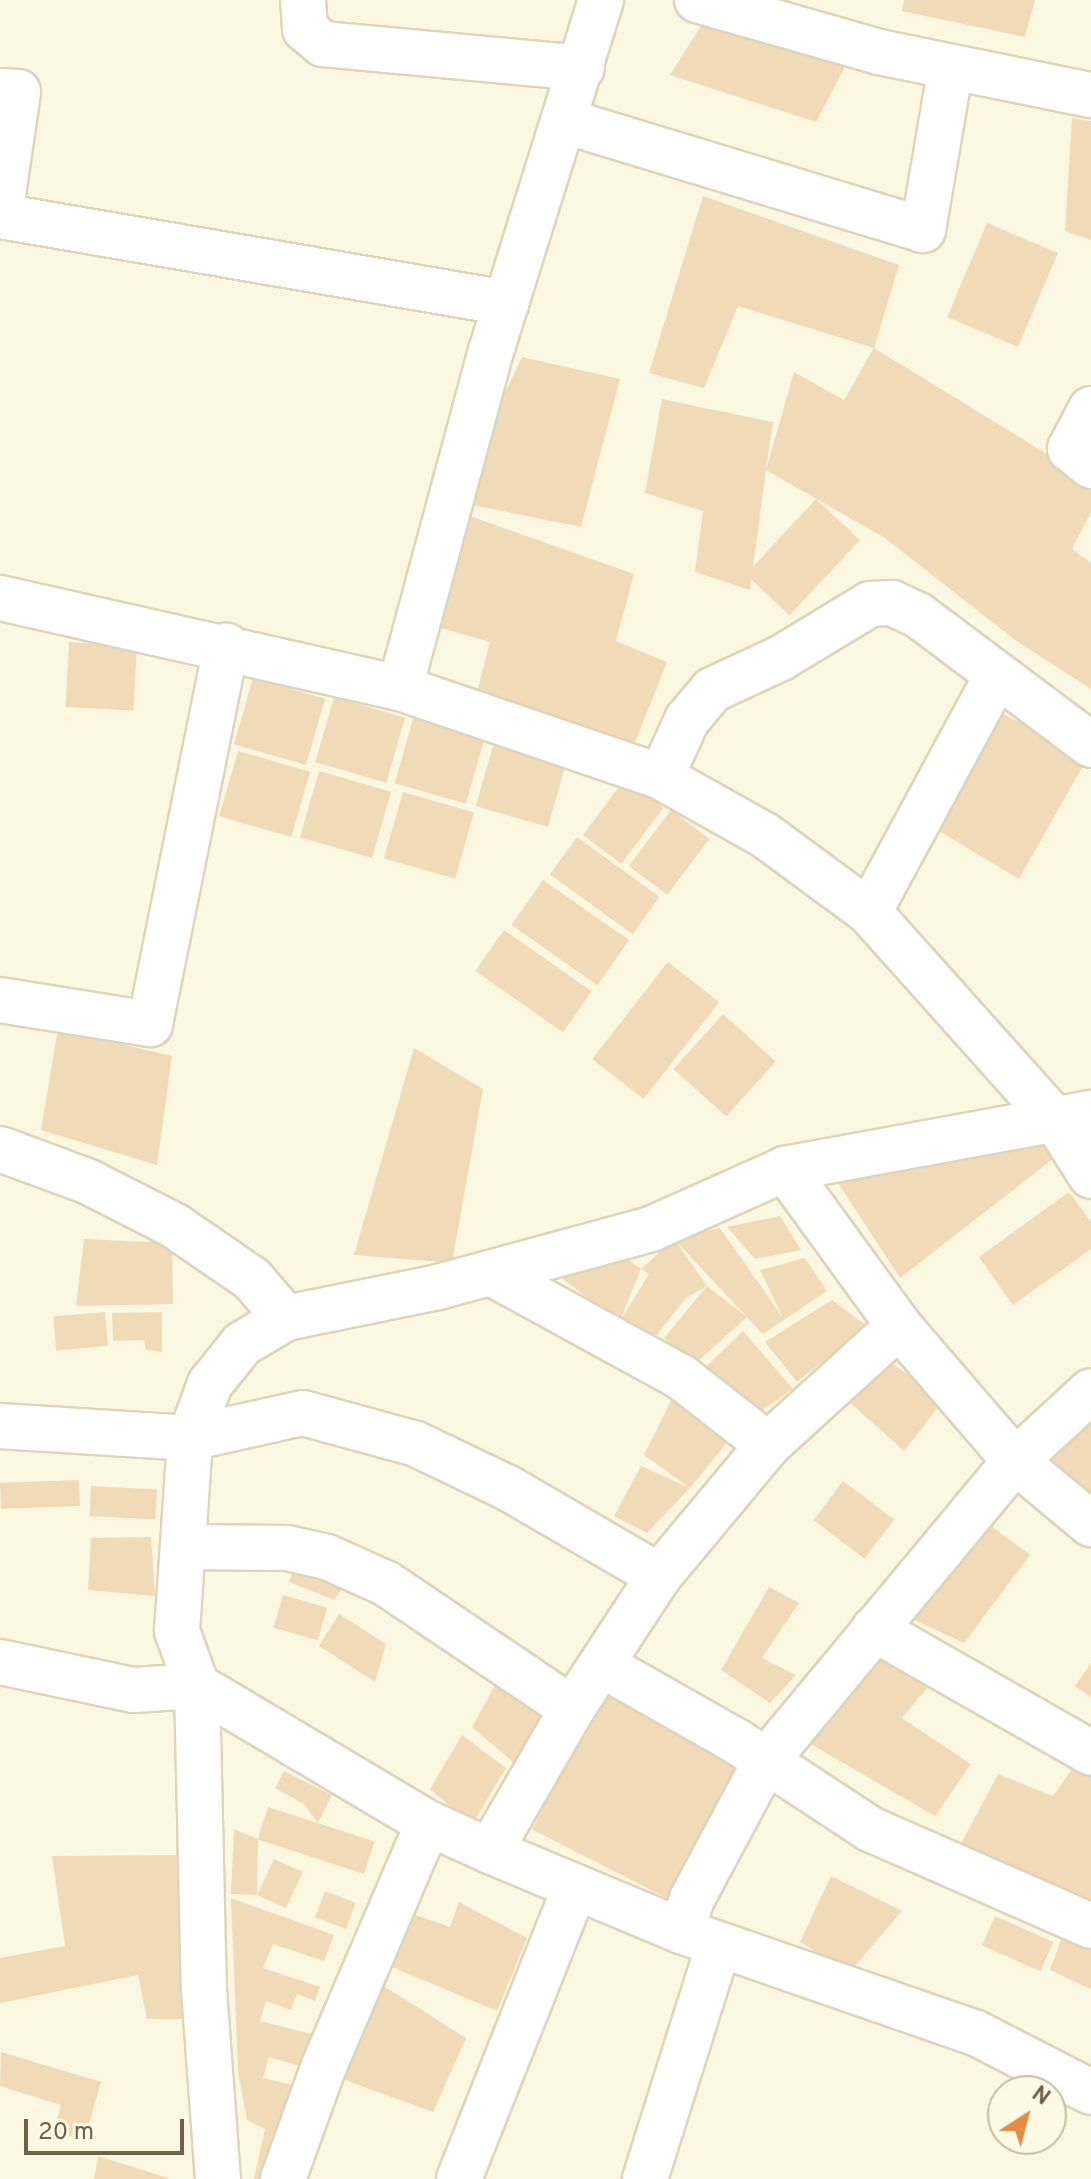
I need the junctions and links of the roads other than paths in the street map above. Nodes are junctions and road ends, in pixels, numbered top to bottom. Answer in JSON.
{"nodes":[{"id":1,"x":303,"y":0,"type":"edge"},
{"id":2,"x":601,"y":0,"type":"edge"},
{"id":3,"x":697,"y":0,"type":"edge"},
{"id":4,"x":951,"y":67,"type":"junction"},
{"id":5,"x":582,"y":68,"type":"junction"},
{"id":6,"x":0,"y":91,"type":"edge"},
{"id":7,"x":1091,"y":95,"type":"edge"},
{"id":8,"x":565,"y":121,"type":"junction"},
{"id":9,"x":0,"y":217,"type":"edge"},
{"id":10,"x":507,"y":303,"type":"junction"},
{"id":11,"x":1091,"y":409,"type":"edge"},
{"id":12,"x":1091,"y":466,"type":"edge"},
{"id":13,"x":0,"y":598,"type":"edge"},
{"id":14,"x":226,"y":646,"type":"junction"},
{"id":15,"x":997,"y":675,"type":"junction"},
{"id":16,"x":400,"y":688,"type":"junction"},
{"id":17,"x":1091,"y":745,"type":"edge"},
{"id":18,"x":661,"y":777,"type":"junction"},
{"id":19,"x":869,"y":912,"type":"junction"},
{"id":20,"x":0,"y":1000,"type":"edge"},
{"id":21,"x":1074,"y":1117,"type":"edge"},
{"id":22,"x":0,"y":1149,"type":"edge"},
{"id":23,"x":785,"y":1169,"type":"junction"},
{"id":24,"x":1091,"y":1176,"type":"edge"},
{"id":25,"x":491,"y":1273,"type":"junction"},
{"id":26,"x":286,"y":1318,"type":"junction"},
{"id":27,"x":899,"y":1326,"type":"junction"},
{"id":28,"x":1091,"y":1391,"type":"edge"},
{"id":29,"x":0,"y":1426,"type":"edge"},
{"id":30,"x":190,"y":1438,"type":"junction"},
{"id":31,"x":768,"y":1445,"type":"junction"},
{"id":32,"x":1015,"y":1461,"type":"junction"},
{"id":33,"x":1091,"y":1524,"type":"edge"},
{"id":34,"x":185,"y":1547,"type":"junction"},
{"id":35,"x":659,"y":1576,"type":"junction"},
{"id":36,"x":874,"y":1629,"type":"junction"},
{"id":37,"x":0,"y":1662,"type":"edge"},
{"id":38,"x":602,"y":1665,"type":"junction"},
{"id":39,"x":197,"y":1686,"type":"junction"},
{"id":40,"x":572,"y":1709,"type":"junction"},
{"id":41,"x":1091,"y":1753,"type":"edge"},
{"id":42,"x":765,"y":1762,"type":"junction"},
{"id":43,"x":428,"y":1823,"type":"junction"},
{"id":44,"x":490,"y":1851,"type":"junction"},
{"id":45,"x":574,"y":1890,"type":"junction"},
{"id":46,"x":1091,"y":1926,"type":"edge"},
{"id":47,"x":700,"y":1938,"type":"junction"},
{"id":48,"x":1091,"y":2092,"type":"edge"},
{"id":49,"x":218,"y":2179,"type":"edge"},
{"id":50,"x":283,"y":2179,"type":"edge"},
{"id":51,"x":459,"y":2179,"type":"edge"},
{"id":52,"x":645,"y":2179,"type":"edge"}],
"edges":[{"from":1,"to":5,"type":"street"},
{"from":2,"to":5,"type":"street"},
{"from":3,"to":4,"type":"street"},
{"from":4,"to":7,"type":"street"},
{"from":4,"to":8,"type":"street"},
{"from":5,"to":8,"type":"street"},
{"from":6,"to":9,"type":"street"},
{"from":8,"to":10,"type":"street"},
{"from":9,"to":10,"type":"street"},
{"from":10,"to":16,"type":"street"},
{"from":11,"to":12,"type":"street"},
{"from":13,"to":14,"type":"street"},
{"from":14,"to":16,"type":"street"},
{"from":14,"to":20,"type":"street"},
{"from":15,"to":17,"type":"street"},
{"from":15,"to":18,"type":"street"},
{"from":15,"to":19,"type":"street"},
{"from":16,"to":18,"type":"street"},
{"from":18,"to":19,"type":"street"},
{"from":19,"to":21,"type":"street"},
{"from":21,"to":23,"type":"street"},
{"from":21,"to":24,"type":"street"},
{"from":22,"to":26,"type":"street"},
{"from":23,"to":25,"type":"street"},
{"from":23,"to":27,"type":"street"},
{"from":25,"to":26,"type":"street"},
{"from":25,"to":31,"type":"street"},
{"from":26,"to":30,"type":"street"},
{"from":27,"to":31,"type":"street"},
{"from":27,"to":32,"type":"street"},
{"from":28,"to":32,"type":"street"},
{"from":29,"to":30,"type":"street"},
{"from":30,"to":34,"type":"street"},
{"from":30,"to":35,"type":"street"},
{"from":31,"to":35,"type":"street"},
{"from":32,"to":33,"type":"street"},
{"from":32,"to":36,"type":"street"},
{"from":34,"to":39,"type":"street"},
{"from":34,"to":40,"type":"street"},
{"from":35,"to":38,"type":"street"},
{"from":36,"to":41,"type":"street"},
{"from":36,"to":42,"type":"street"},
{"from":37,"to":39,"type":"street"},
{"from":38,"to":40,"type":"street"},
{"from":38,"to":42,"type":"street"},
{"from":39,"to":43,"type":"street"},
{"from":39,"to":49,"type":"street"},
{"from":40,"to":44,"type":"street"},
{"from":42,"to":46,"type":"street"},
{"from":42,"to":47,"type":"street"},
{"from":43,"to":44,"type":"street"},
{"from":43,"to":50,"type":"street"},
{"from":44,"to":45,"type":"street"},
{"from":45,"to":47,"type":"street"},
{"from":45,"to":51,"type":"street"},
{"from":47,"to":48,"type":"street"},
{"from":47,"to":52,"type":"street"}]}
